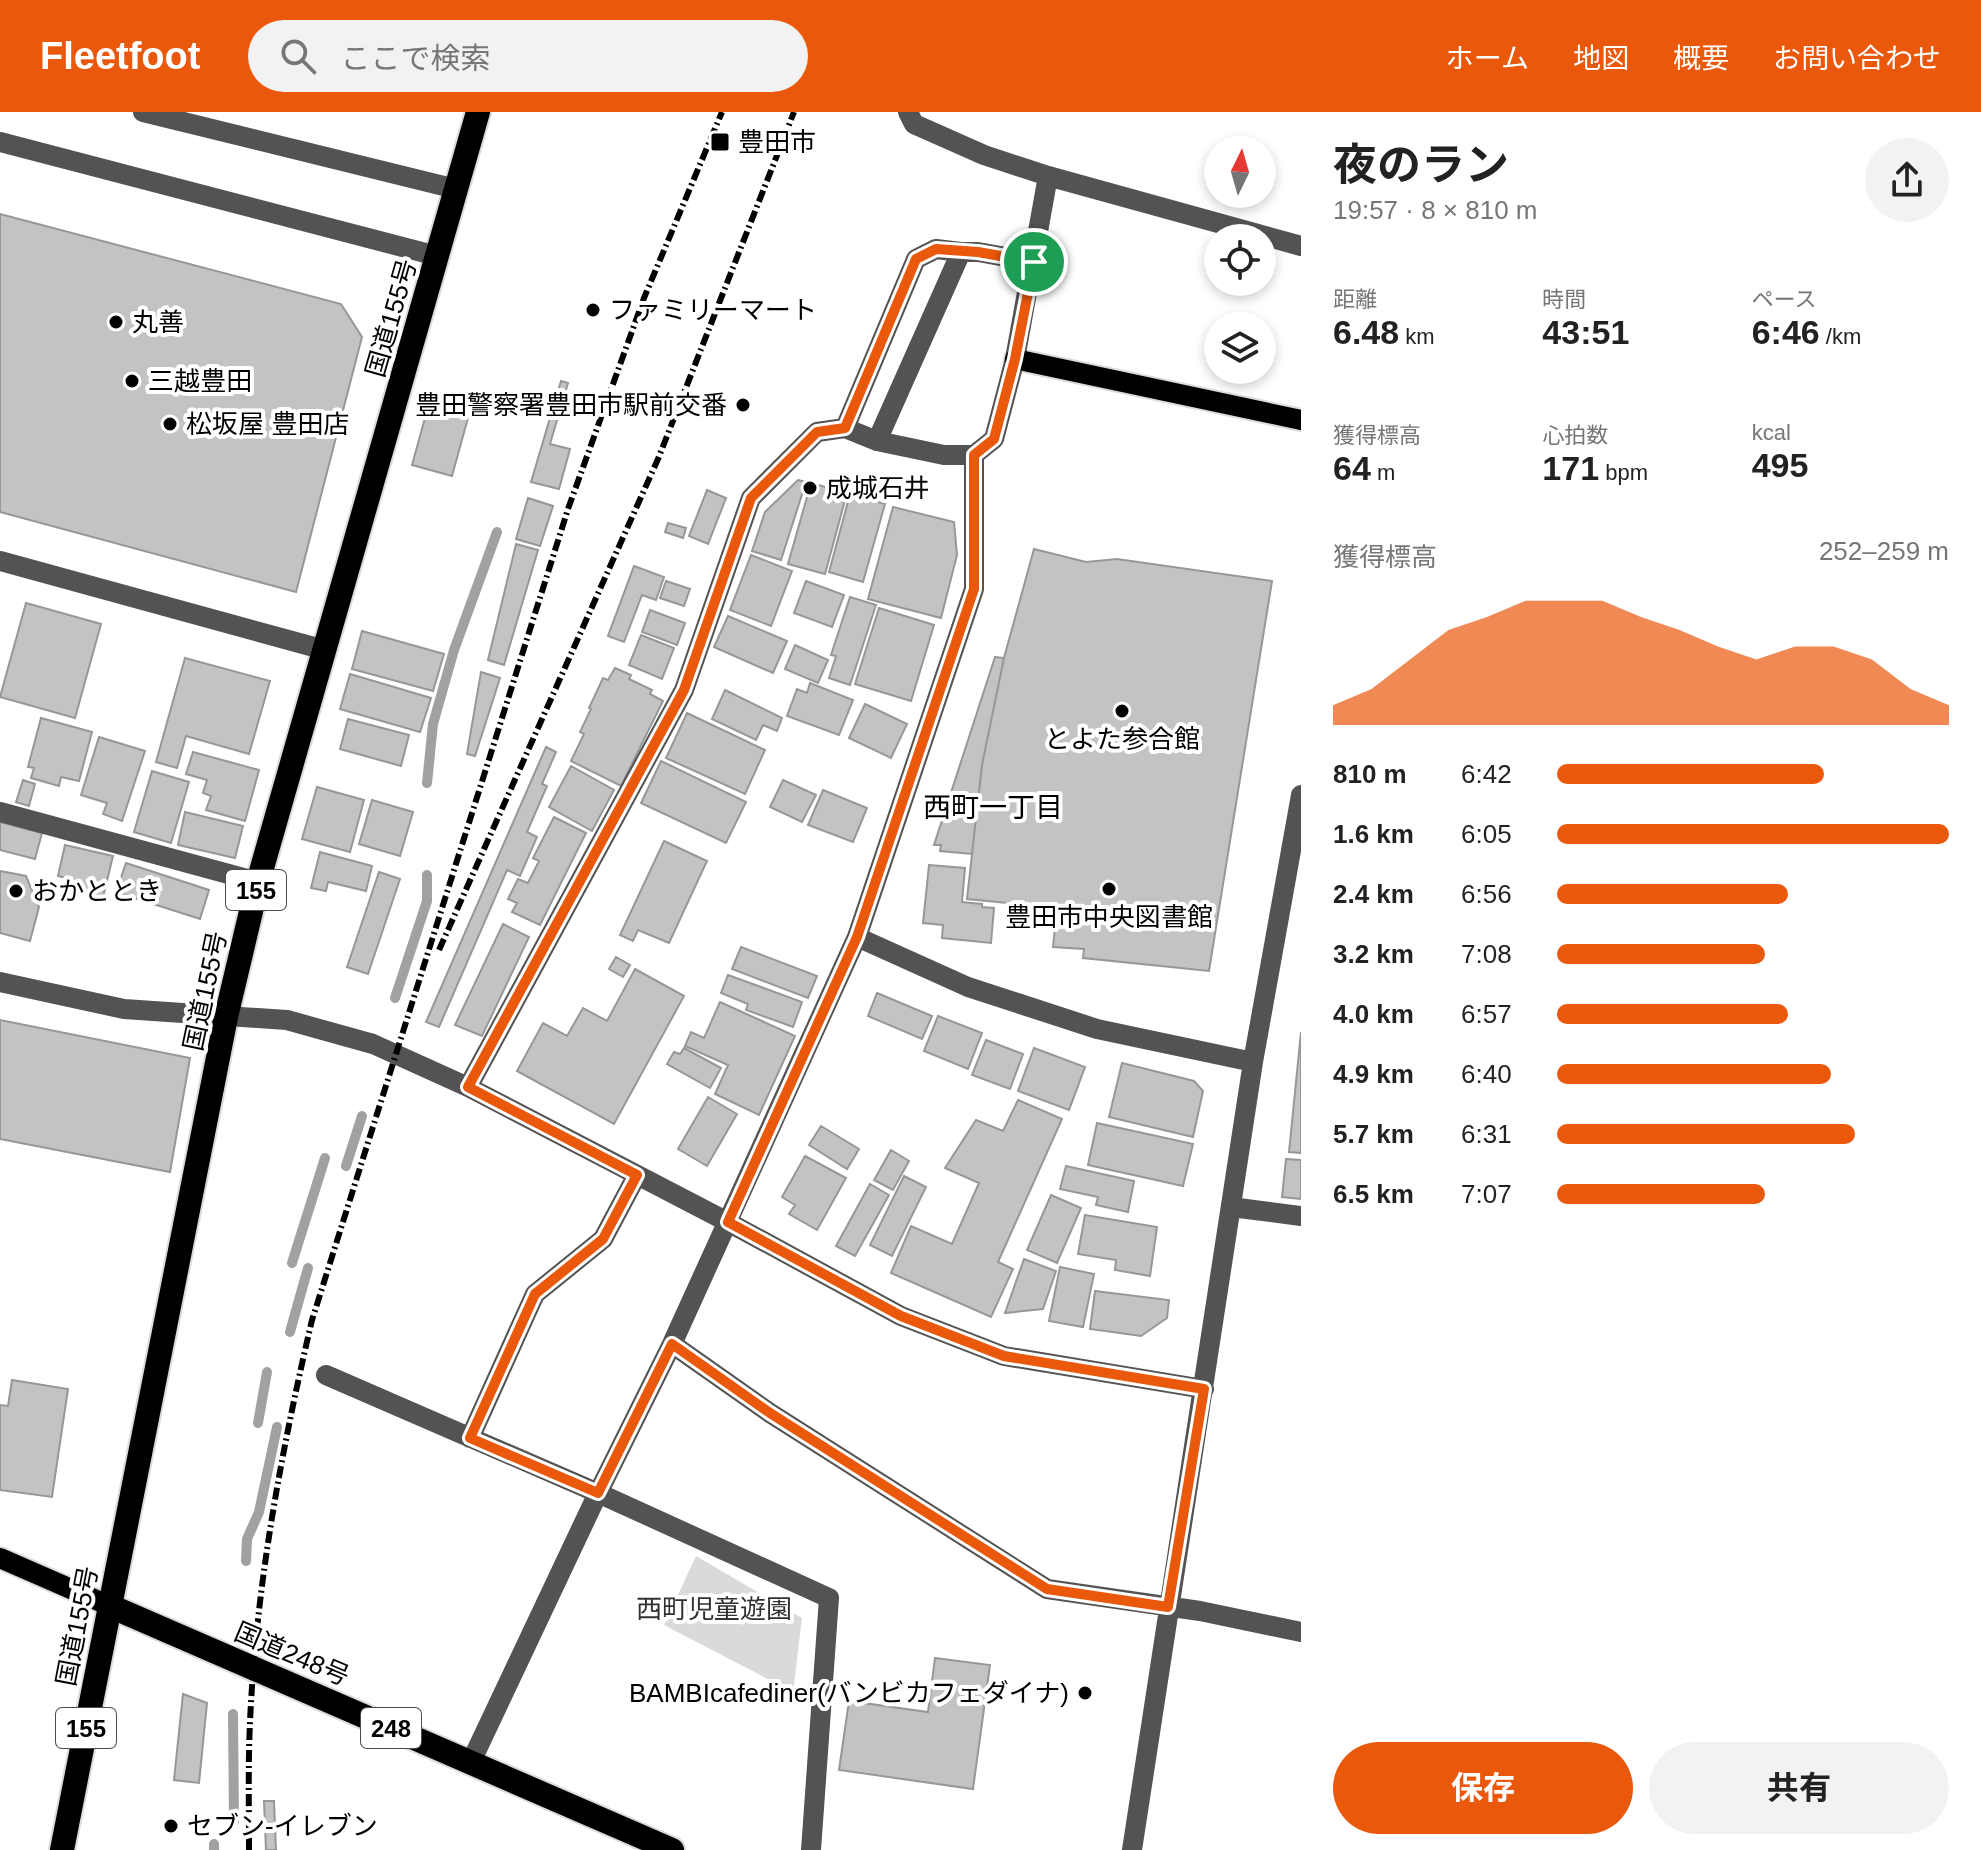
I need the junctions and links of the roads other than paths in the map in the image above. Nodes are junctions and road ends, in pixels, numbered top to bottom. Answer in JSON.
{"nodes":[{"id":1,"x":143,"y":112,"type":"edge"},
{"id":2,"x":478,"y":112,"type":"edge"},
{"id":3,"x":908,"y":112,"type":"edge"},
{"id":4,"x":0,"y":142,"type":"edge"},
{"id":5,"x":1048,"y":176,"type":"junction"},
{"id":6,"x":456,"y":189,"type":"junction"},
{"id":7,"x":1301,"y":246,"type":"edge"},
{"id":8,"x":961,"y":252,"type":"junction"},
{"id":9,"x":437,"y":256,"type":"junction"},
{"id":10,"x":1034,"y":262,"type":"junction"},
{"id":11,"x":1015,"y":359,"type":"junction"},
{"id":12,"x":1301,"y":420,"type":"edge"},
{"id":13,"x":845,"y":428,"type":"junction"},
{"id":14,"x":877,"y":441,"type":"junction"},
{"id":15,"x":974,"y":455,"type":"junction"},
{"id":16,"x":0,"y":561,"type":"edge"},
{"id":17,"x":325,"y":650,"type":"junction"},
{"id":18,"x":1301,"y":795,"type":"edge"},
{"id":19,"x":0,"y":812,"type":"edge"},
{"id":20,"x":1298,"y":835,"type":"edge"},
{"id":21,"x":258,"y":882,"type":"junction"},
{"id":22,"x":857,"y":937,"type":"junction"},
{"id":23,"x":0,"y":982,"type":"edge"},
{"id":24,"x":226,"y":1017,"type":"junction"},
{"id":25,"x":1253,"y":1062,"type":"junction"},
{"id":26,"x":468,"y":1087,"type":"junction"},
{"id":27,"x":637,"y":1175,"type":"junction"},
{"id":28,"x":1231,"y":1207,"type":"junction"},
{"id":29,"x":1301,"y":1216,"type":"edge"},
{"id":30,"x":728,"y":1222,"type":"junction"},
{"id":31,"x":672,"y":1344,"type":"junction"},
{"id":32,"x":326,"y":1375,"type":"dead end"},
{"id":33,"x":1204,"y":1389,"type":"junction"},
{"id":34,"x":470,"y":1438,"type":"junction"},
{"id":35,"x":598,"y":1493,"type":"junction"},
{"id":36,"x":0,"y":1558,"type":"edge"},
{"id":37,"x":110,"y":1606,"type":"junction"},
{"id":38,"x":1168,"y":1607,"type":"junction"},
{"id":39,"x":1301,"y":1632,"type":"edge"},
{"id":40,"x":471,"y":1762,"type":"junction"},
{"id":41,"x":62,"y":1850,"type":"edge"},
{"id":42,"x":672,"y":1850,"type":"edge"},
{"id":43,"x":811,"y":1850,"type":"edge"},
{"id":44,"x":1132,"y":1850,"type":"edge"}],
"edges":[{"from":1,"to":6,"type":"street"},
{"from":2,"to":6,"type":"highway","name":"国道155号","number":"155"},
{"from":3,"to":5,"type":"street"},
{"from":4,"to":9,"type":"street"},
{"from":5,"to":7,"type":"street"},
{"from":5,"to":10,"type":"street"},
{"from":6,"to":9,"type":"highway","name":"国道155号","number":"155"},
{"from":8,"to":10,"type":"street"},
{"from":8,"to":13,"type":"street"},
{"from":8,"to":14,"type":"street"},
{"from":9,"to":17,"type":"highway","name":"国道155号","number":"155"},
{"from":10,"to":11,"type":"street"},
{"from":11,"to":12,"type":"main road"},
{"from":11,"to":15,"type":"street"},
{"from":13,"to":14,"type":"street"},
{"from":13,"to":26,"type":"street"},
{"from":14,"to":15,"type":"street"},
{"from":15,"to":22,"type":"street"},
{"from":16,"to":17,"type":"street"},
{"from":17,"to":21,"type":"highway","name":"国道155号","number":"155"},
{"from":18,"to":20,"type":"street"},
{"from":19,"to":21,"type":"street"},
{"from":20,"to":25,"type":"street"},
{"from":21,"to":24,"type":"highway","name":"国道155号","number":"155"},
{"from":22,"to":25,"type":"street"},
{"from":22,"to":30,"type":"street"},
{"from":23,"to":24,"type":"street"},
{"from":24,"to":26,"type":"street"},
{"from":24,"to":37,"type":"highway","name":"国道155号","number":"155"},
{"from":25,"to":28,"type":"street"},
{"from":26,"to":27,"type":"street"},
{"from":27,"to":30,"type":"street"},
{"from":27,"to":34,"type":"street"},
{"from":28,"to":29,"type":"street"},
{"from":28,"to":33,"type":"street"},
{"from":30,"to":31,"type":"street"},
{"from":30,"to":33,"type":"street"},
{"from":31,"to":35,"type":"street"},
{"from":31,"to":38,"type":"street"},
{"from":32,"to":34,"type":"street"},
{"from":33,"to":38,"type":"street"},
{"from":34,"to":35,"type":"street"},
{"from":35,"to":40,"type":"street"},
{"from":35,"to":43,"type":"street"},
{"from":36,"to":37,"type":"main road"},
{"from":37,"to":40,"type":"highway","name":"国道248号","number":"248"},
{"from":37,"to":41,"type":"highway","name":"国道155号","number":"155"},
{"from":38,"to":39,"type":"street"},
{"from":38,"to":44,"type":"street"},
{"from":40,"to":42,"type":"highway","name":"国道248号","number":"248"}]}
